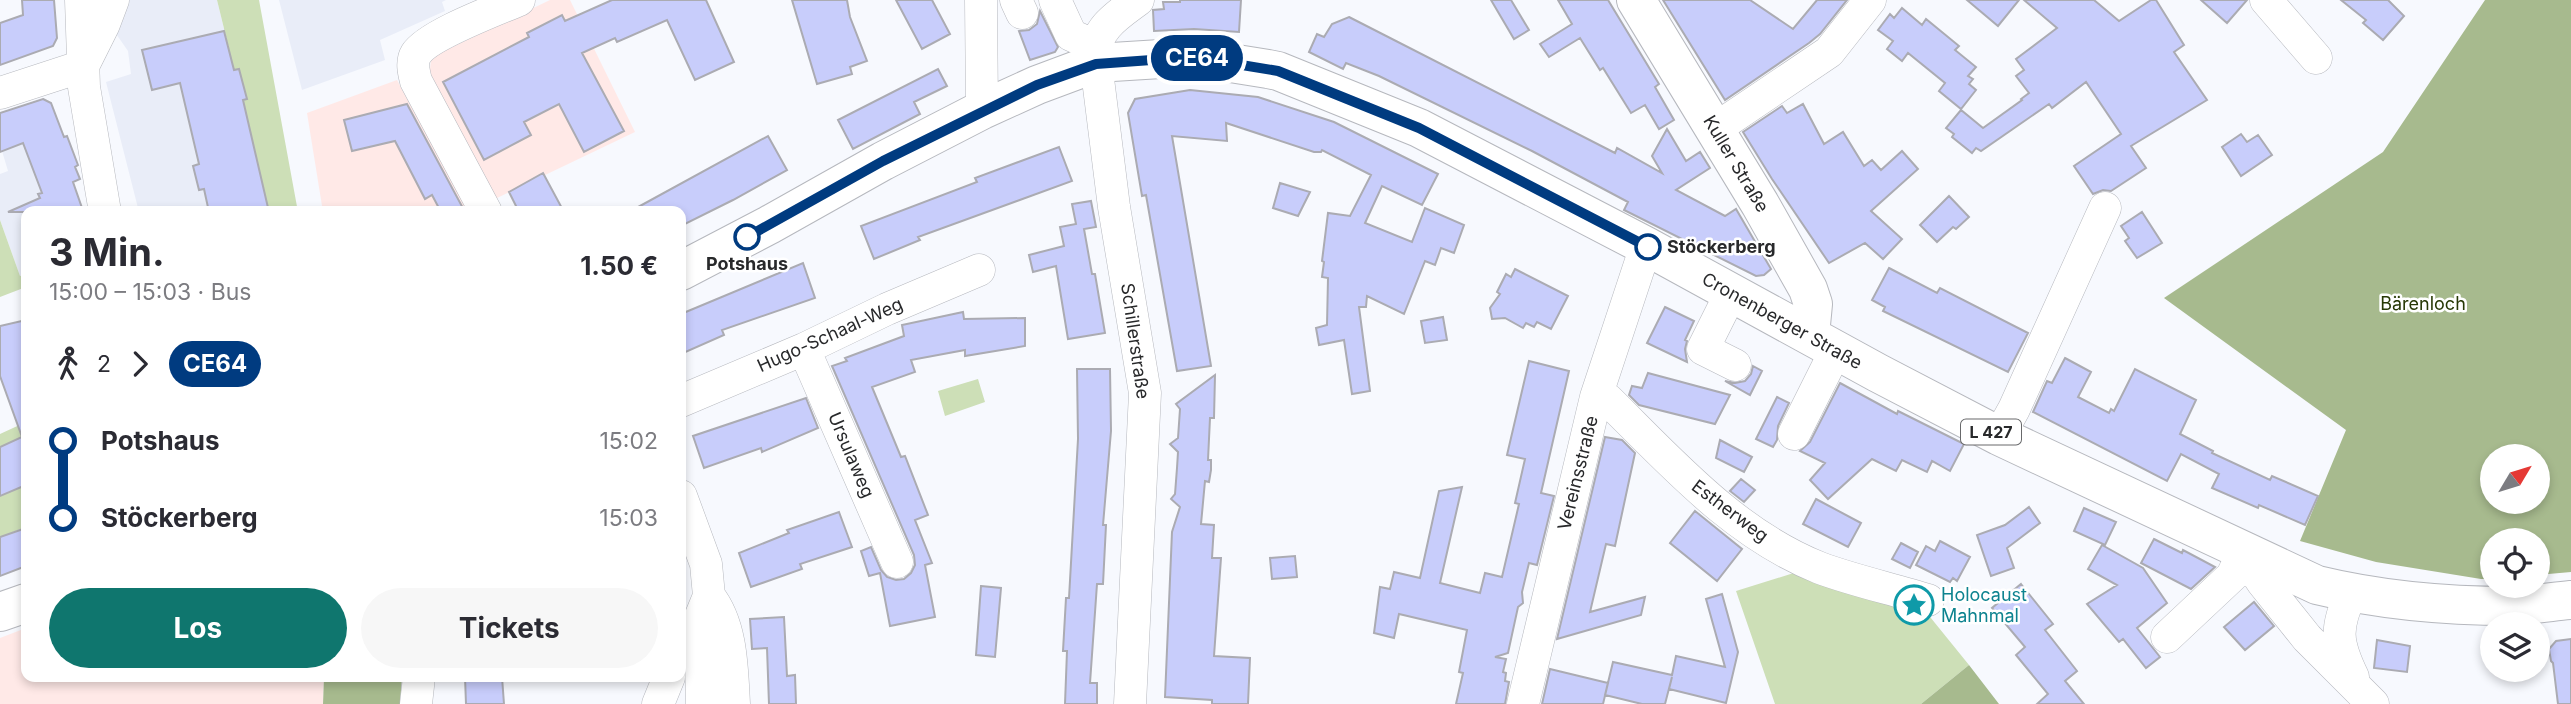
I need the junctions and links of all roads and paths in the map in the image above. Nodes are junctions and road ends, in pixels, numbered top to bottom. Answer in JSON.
{"nodes":[{"id":1,"x":81,"y":0,"type":"edge"},
{"id":2,"x":113,"y":0,"type":"edge"},
{"id":3,"x":519,"y":0,"type":"edge"},
{"id":4,"x":981,"y":0,"type":"edge"},
{"id":5,"x":1055,"y":0,"type":"edge"},
{"id":6,"x":1138,"y":0,"type":"edge"},
{"id":7,"x":1636,"y":0,"type":"edge"},
{"id":8,"x":1870,"y":0,"type":"edge"},
{"id":9,"x":2266,"y":0,"type":"edge"},
{"id":10,"x":1095,"y":55,"type":"junction"},
{"id":11,"x":2316,"y":58,"type":"dead end"},
{"id":12,"x":83,"y":66,"type":"junction"},
{"id":13,"x":0,"y":93,"type":"edge"},
{"id":14,"x":982,"y":110,"type":"junction"},
{"id":15,"x":1715,"y":129,"type":"junction"},
{"id":16,"x":104,"y":206,"type":"edge"},
{"id":17,"x":482,"y":206,"type":"edge"},
{"id":18,"x":2105,"y":208,"type":"dead end"},
{"id":19,"x":1646,"y":246,"type":"junction"},
{"id":20,"x":686,"y":268,"type":"edge"},
{"id":21,"x":979,"y":270,"type":"dead end"},
{"id":22,"x":1731,"y":293,"type":"junction"},
{"id":23,"x":1823,"y":343,"type":"junction"},
{"id":24,"x":804,"y":349,"type":"junction"},
{"id":25,"x":1735,"y":365,"type":"dead end"},
{"id":26,"x":1596,"y":397,"type":"junction"},
{"id":27,"x":686,"y":399,"type":"edge"},
{"id":28,"x":1794,"y":434,"type":"dead end"},
{"id":29,"x":1998,"y":436,"type":"junction"},
{"id":30,"x":686,"y":510,"type":"edge"},
{"id":31,"x":2243,"y":553,"type":"junction"},
{"id":32,"x":897,"y":562,"type":"dead end"},
{"id":33,"x":2334,"y":589,"type":"junction"},
{"id":34,"x":1928,"y":600,"type":"dead end"},
{"id":35,"x":2571,"y":600,"type":"edge"},
{"id":36,"x":21,"y":605,"type":"edge"},
{"id":37,"x":704,"y":607,"type":"junction"},
{"id":38,"x":0,"y":612,"type":"edge"},
{"id":39,"x":2167,"y":637,"type":"dead end"},
{"id":40,"x":686,"y":638,"type":"edge"},
{"id":41,"x":2307,"y":638,"type":"junction"},
{"id":42,"x":418,"y":682,"type":"edge"},
{"id":43,"x":666,"y":682,"type":"edge"},
{"id":44,"x":2365,"y":694,"type":"edge"},
{"id":45,"x":416,"y":704,"type":"edge"},
{"id":46,"x":658,"y":704,"type":"edge"},
{"id":47,"x":702,"y":704,"type":"edge"},
{"id":48,"x":734,"y":704,"type":"edge"},
{"id":49,"x":1130,"y":704,"type":"edge"},
{"id":50,"x":1523,"y":704,"type":"edge"}],
"edges":[{"from":1,"to":12,"type":"street"},
{"from":2,"to":12,"type":"street"},
{"from":3,"to":17,"type":"street"},
{"from":4,"to":14,"type":"street"},
{"from":5,"to":10,"type":"street"},
{"from":6,"to":10,"type":"street"},
{"from":7,"to":15,"type":"main road","name":"Kuller Straße"},
{"from":8,"to":15,"type":"street"},
{"from":9,"to":11,"type":"street"},
{"from":10,"to":14,"type":"main road","name":"Cronenberger Straße","number":"L 427"},
{"from":10,"to":19,"type":"main road","name":"Cronenberger Straße","number":"L 427"},
{"from":10,"to":49,"type":"street","name":"Schillerstraße"},
{"from":12,"to":13,"type":"street"},
{"from":12,"to":16,"type":"street"},
{"from":14,"to":20,"type":"main road","name":"Cronenberger Straße","number":"L 427"},
{"from":15,"to":23,"type":"main road","name":"Kuller Straße"},
{"from":18,"to":29,"type":"street"},
{"from":19,"to":22,"type":"main road","name":"Cronenberger Straße","number":"L 427"},
{"from":19,"to":26,"type":"street","name":"Vereinsstraße"},
{"from":21,"to":24,"type":"street","name":"Hugo-Schaal-Weg"},
{"from":22,"to":23,"type":"main road","name":"Cronenberger Straße","number":"L 427"},
{"from":22,"to":25,"type":"street"},
{"from":23,"to":28,"type":"street"},
{"from":23,"to":29,"type":"main road","name":"Cronenberger Straße","number":"L 427"},
{"from":24,"to":27,"type":"street","name":"Hugo-Schaal-Weg"},
{"from":24,"to":32,"type":"street","name":"Ursulaweg"},
{"from":26,"to":34,"type":"street","name":"Estherweg"},
{"from":26,"to":50,"type":"street","name":"Vereinsstraße"},
{"from":29,"to":31,"type":"main road","name":"Cronenberger Straße","number":"L 427"},
{"from":30,"to":37,"type":"street"},
{"from":31,"to":33,"type":"main road","name":"Cronenberger Straße","number":"L 427"},
{"from":31,"to":39,"type":"street"},
{"from":31,"to":41,"type":"street"},
{"from":33,"to":35,"type":"main road","name":"Cronenberger Straße","number":"L 427"},
{"from":33,"to":41,"type":"street"},
{"from":33,"to":44,"type":"street"},
{"from":36,"to":38,"type":"main road"},
{"from":37,"to":40,"type":"street"},
{"from":37,"to":47,"type":"street"},
{"from":37,"to":48,"type":"street"},
{"from":41,"to":44,"type":"street"},
{"from":42,"to":45,"type":"street"},
{"from":43,"to":46,"type":"street"}]}
